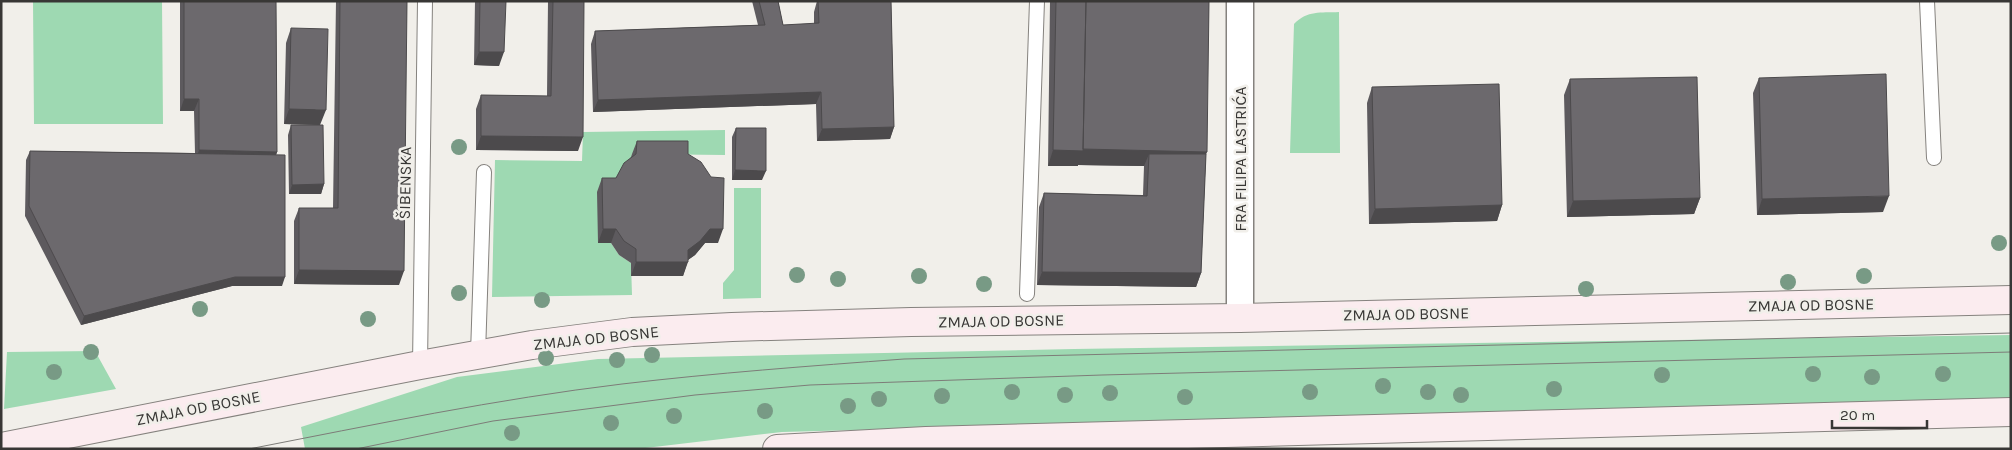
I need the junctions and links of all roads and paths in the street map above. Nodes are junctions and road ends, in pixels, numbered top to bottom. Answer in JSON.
{"nodes":[{"id":1,"x":426,"y":1,"type":"edge"},
{"id":2,"x":1037,"y":1,"type":"edge"},
{"id":3,"x":1240,"y":1,"type":"edge"},
{"id":4,"x":1927,"y":1,"type":"edge"},
{"id":5,"x":1934,"y":158,"type":"dead end"},
{"id":6,"x":484,"y":172,"type":"dead end"},
{"id":7,"x":1027,"y":294,"type":"dead end"},
{"id":8,"x":2011,"y":300,"type":"edge"},
{"id":9,"x":1240,"y":318,"type":"junction"},
{"id":10,"x":478,"y":354,"type":"junction"},
{"id":11,"x":420,"y":365,"type":"junction"},
{"id":12,"x":2011,"y":412,"type":"edge"},
{"id":13,"x":1,"y":447,"type":"edge"},
{"id":14,"x":777,"y":449,"type":"edge"}],
"edges":[{"from":1,"to":11,"type":"lane","name":"ŠIBENSKA"},
{"from":2,"to":7,"type":"lane"},
{"from":3,"to":9,"type":"street","name":"FRA FILIPA LASTRIĆA"},
{"from":4,"to":5,"type":"lane"},
{"from":6,"to":10,"type":"lane"},
{"from":8,"to":9,"type":"main road","name":"ZMAJA OD BOSNE"},
{"from":9,"to":10,"type":"main road","name":"ZMAJA OD BOSNE"},
{"from":10,"to":11,"type":"main road","name":"ZMAJA OD BOSNE"},
{"from":11,"to":13,"type":"main road","name":"ZMAJA OD BOSNE"},
{"from":12,"to":14,"type":"main road"}]}
